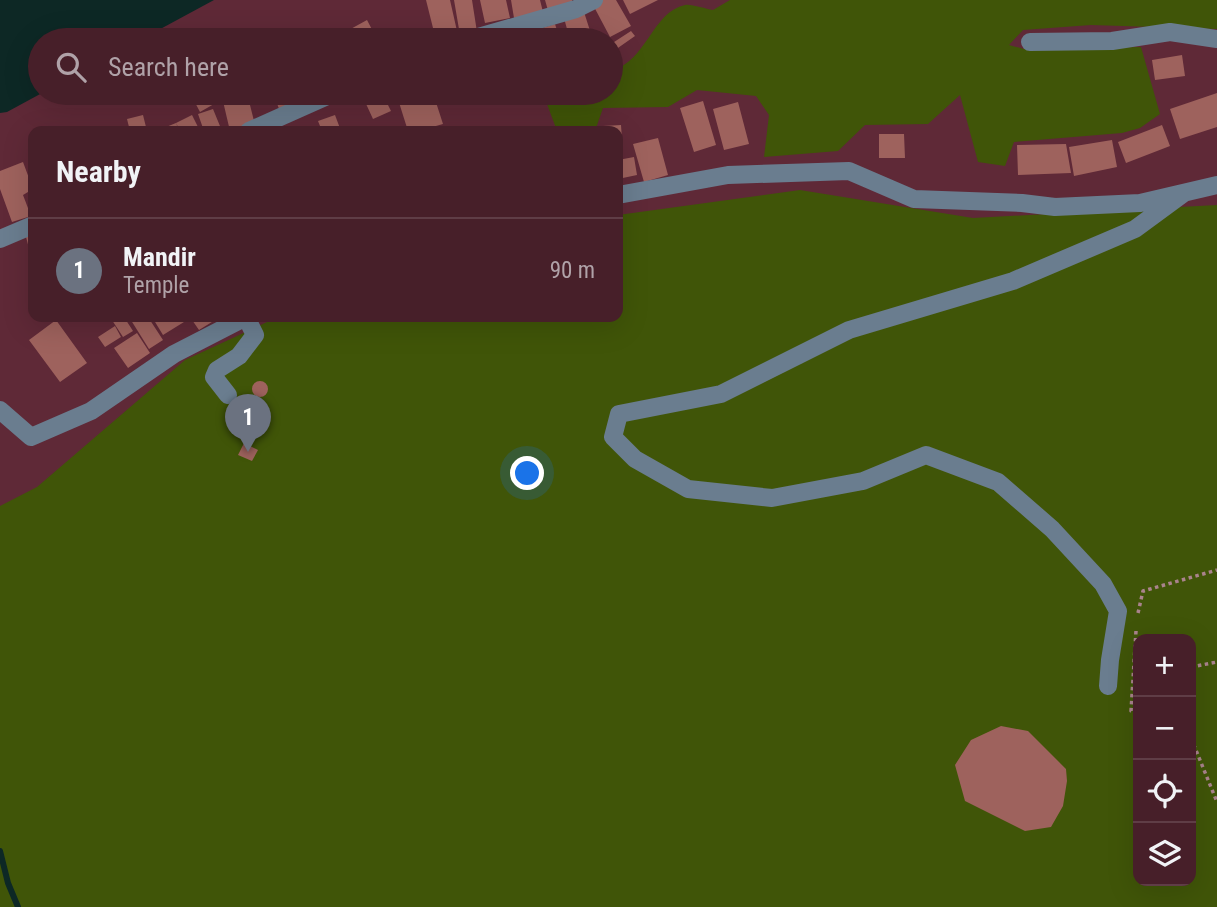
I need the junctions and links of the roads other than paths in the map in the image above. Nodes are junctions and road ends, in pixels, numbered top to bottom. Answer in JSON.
{"nodes":[{"id":1,"x":594,"y":0,"type":"edge"},
{"id":2,"x":510,"y":28,"type":"edge"},
{"id":3,"x":1217,"y":39,"type":"edge"},
{"id":4,"x":1030,"y":42,"type":"dead end"},
{"id":5,"x":307,"y":105,"type":"edge"},
{"id":6,"x":260,"y":126,"type":"edge"},
{"id":7,"x":1217,"y":185,"type":"edge"},
{"id":8,"x":1184,"y":193,"type":"junction"},
{"id":9,"x":623,"y":194,"type":"edge"},
{"id":10,"x":28,"y":227,"type":"edge"},
{"id":11,"x":0,"y":239,"type":"edge"},
{"id":12,"x":236,"y":322,"type":"edge"},
{"id":13,"x":248,"y":322,"type":"edge"},
{"id":14,"x":228,"y":394,"type":"dead end"},
{"id":15,"x":0,"y":410,"type":"edge"},
{"id":16,"x":1108,"y":686,"type":"dead end"}],
"edges":[{"from":1,"to":2,"type":"street"},
{"from":3,"to":4,"type":"street"},
{"from":5,"to":6,"type":"street"},
{"from":7,"to":8,"type":"street"},
{"from":8,"to":9,"type":"street"},
{"from":8,"to":16,"type":"street"},
{"from":10,"to":11,"type":"street"},
{"from":12,"to":15,"type":"street"},
{"from":13,"to":14,"type":"street"}]}
